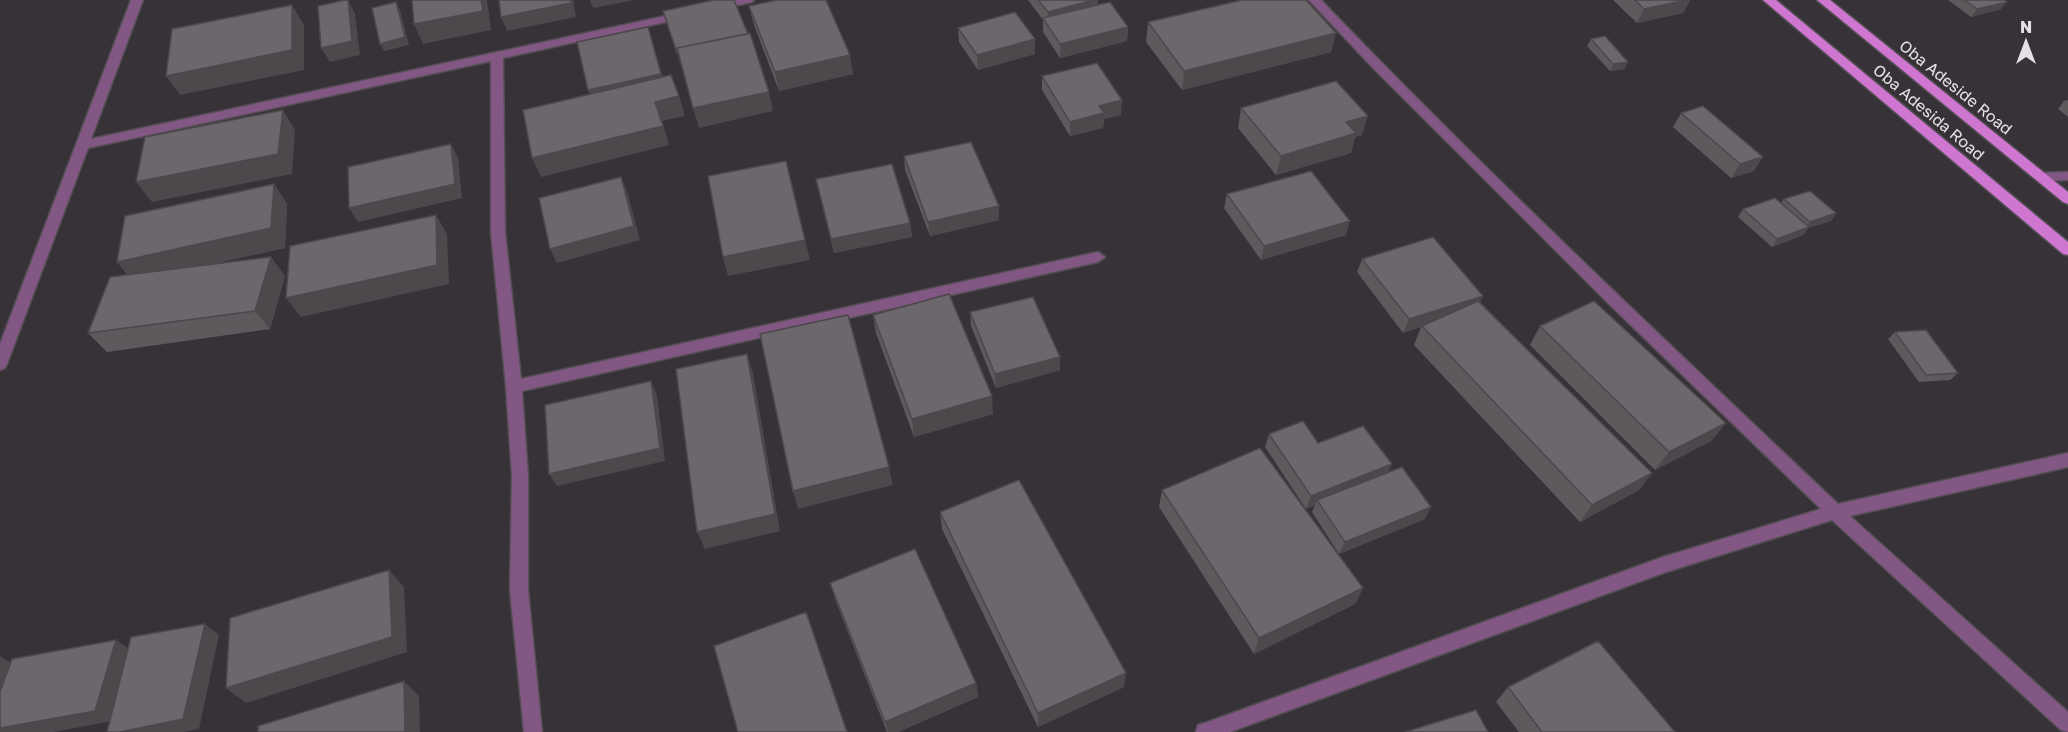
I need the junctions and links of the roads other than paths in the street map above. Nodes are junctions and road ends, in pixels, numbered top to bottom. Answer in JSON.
{"nodes":[{"id":1,"x":137,"y":0,"type":"edge"},
{"id":2,"x":748,"y":0,"type":"edge"},
{"id":3,"x":1315,"y":0,"type":"edge"},
{"id":4,"x":1769,"y":0,"type":"edge"},
{"id":5,"x":1823,"y":0,"type":"edge"},
{"id":6,"x":497,"y":57,"type":"junction"},
{"id":7,"x":83,"y":145,"type":"junction"},
{"id":8,"x":2068,"y":176,"type":"edge"},
{"id":9,"x":2041,"y":177,"type":"junction"},
{"id":10,"x":2068,"y":199,"type":"edge"},
{"id":11,"x":2068,"y":250,"type":"edge"},
{"id":12,"x":1098,"y":256,"type":"dead end"},
{"id":13,"x":0,"y":364,"type":"edge"},
{"id":14,"x":514,"y":387,"type":"junction"},
{"id":15,"x":2068,"y":460,"type":"edge"},
{"id":16,"x":1835,"y":512,"type":"junction"},
{"id":17,"x":2068,"y":724,"type":"edge"},
{"id":18,"x":532,"y":732,"type":"edge"},
{"id":19,"x":1205,"y":732,"type":"edge"}],
"edges":[{"from":1,"to":7,"type":"street"},
{"from":2,"to":6,"type":"street"},
{"from":3,"to":16,"type":"street"},
{"from":4,"to":11,"type":"main road","name":"Oba Adesida Road"},
{"from":5,"to":9,"type":"main road","name":"Oba Adeside Road"},
{"from":6,"to":7,"type":"street"},
{"from":6,"to":14,"type":"street"},
{"from":7,"to":13,"type":"street"},
{"from":8,"to":9,"type":"street"},
{"from":9,"to":10,"type":"main road","name":"Oba Adeside Road"},
{"from":12,"to":14,"type":"street"},
{"from":14,"to":18,"type":"street"},
{"from":15,"to":16,"type":"street"},
{"from":16,"to":17,"type":"street"},
{"from":16,"to":19,"type":"street"}]}
